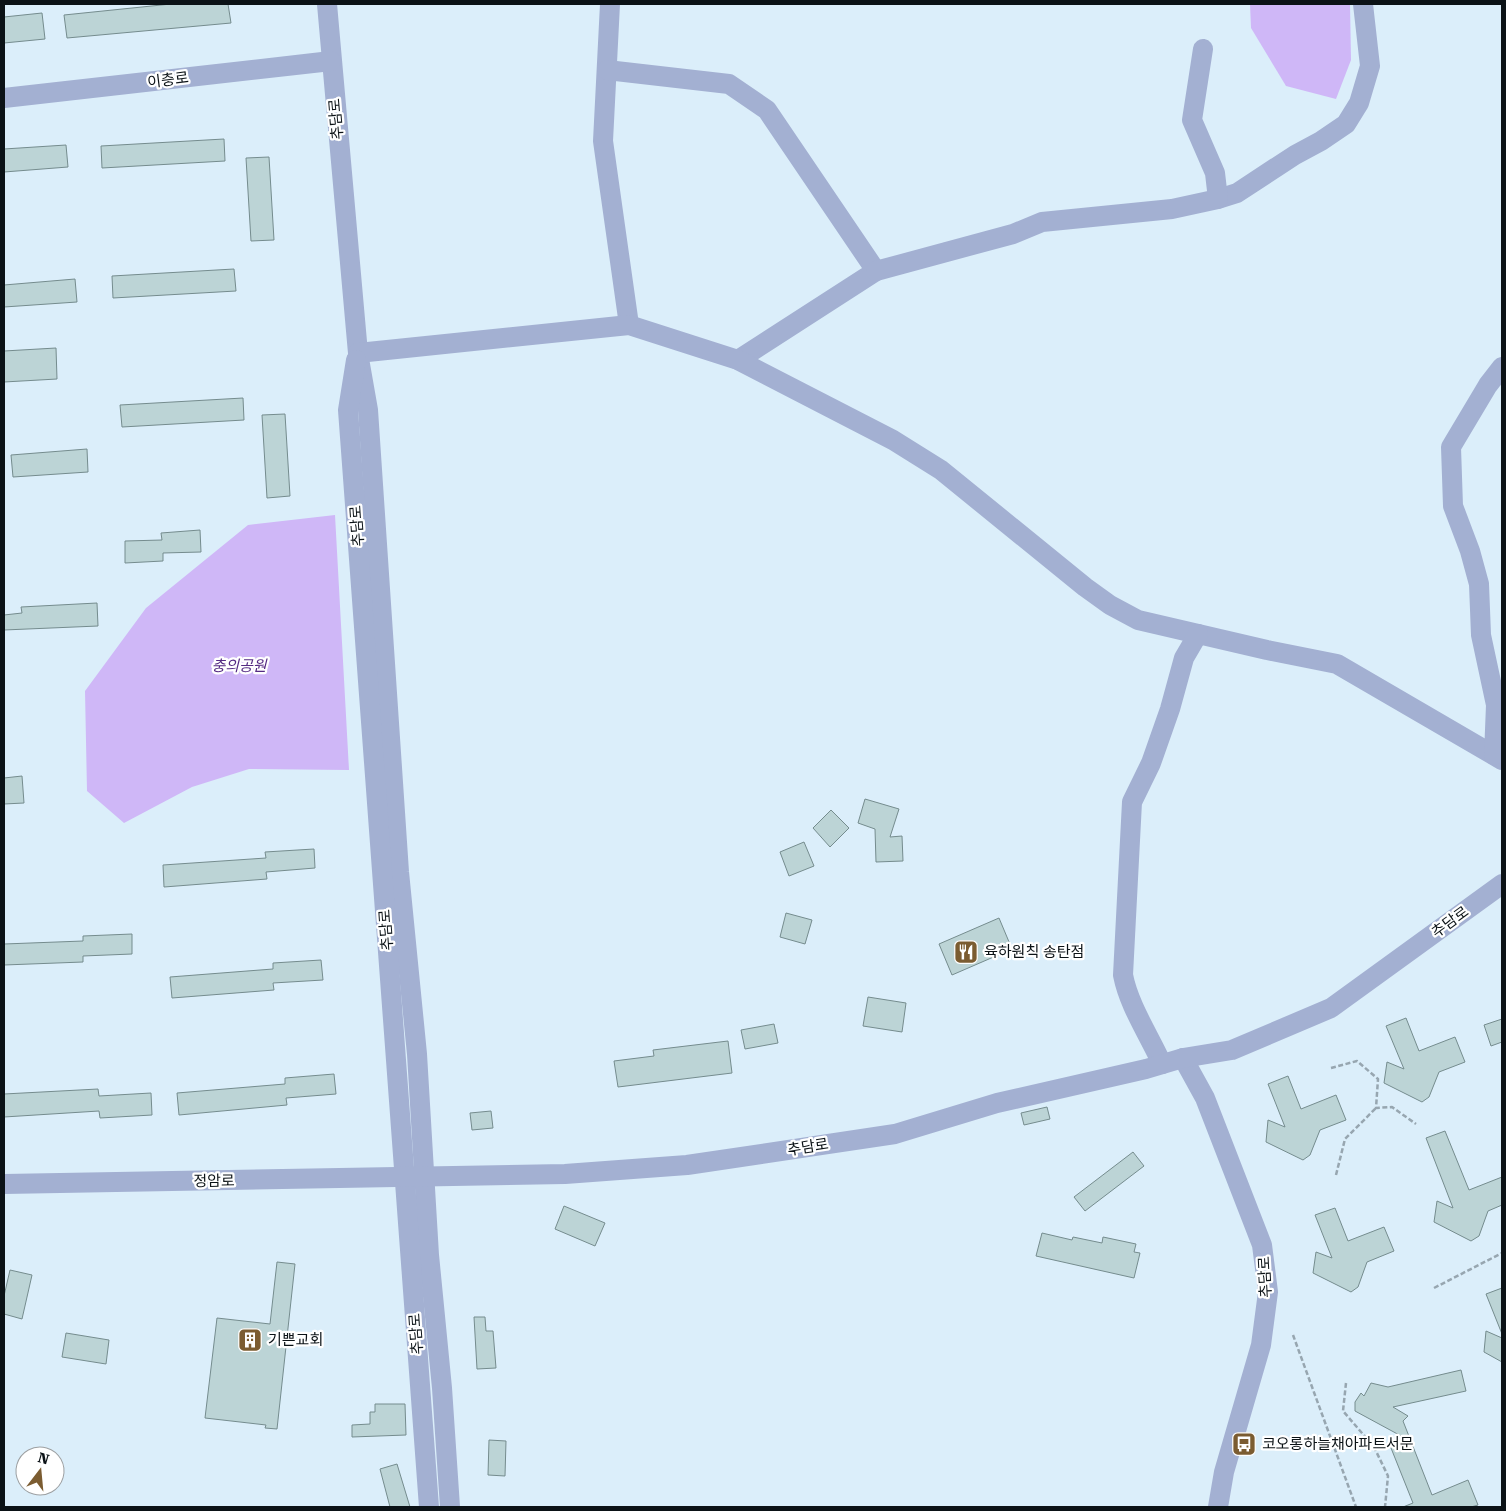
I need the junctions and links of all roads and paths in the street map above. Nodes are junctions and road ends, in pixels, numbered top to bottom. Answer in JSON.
{"nodes":[{"id":1,"x":327,"y":4,"type":"edge"},
{"id":2,"x":610,"y":4,"type":"edge"},
{"id":3,"x":1363,"y":4,"type":"edge"},
{"id":4,"x":1203,"y":49,"type":"dead end"},
{"id":5,"x":331,"y":61,"type":"junction"},
{"id":6,"x":607,"y":70,"type":"junction"},
{"id":7,"x":4,"y":98,"type":"edge"},
{"id":8,"x":1218,"y":199,"type":"junction"},
{"id":9,"x":876,"y":271,"type":"junction"},
{"id":10,"x":629,"y":325,"type":"junction"},
{"id":11,"x":358,"y":353,"type":"junction"},
{"id":12,"x":738,"y":360,"type":"junction"},
{"id":13,"x":1502,"y":367,"type":"edge"},
{"id":14,"x":1198,"y":634,"type":"junction"},
{"id":15,"x":1498,"y":757,"type":"edge"},
{"id":16,"x":1502,"y":884,"type":"edge"},
{"id":17,"x":1183,"y":1058,"type":"junction"},
{"id":18,"x":1162,"y":1064,"type":"junction"},
{"id":19,"x":1331,"y":1068,"type":"dead end"},
{"id":20,"x":1376,"y":1108,"type":"junction"},
{"id":21,"x":1416,"y":1124,"type":"dead end"},
{"id":22,"x":1336,"y":1175,"type":"dead end"},
{"id":23,"x":424,"y":1177,"type":"junction"},
{"id":24,"x":404,"y":1178,"type":"junction"},
{"id":25,"x":4,"y":1184,"type":"edge"},
{"id":26,"x":1502,"y":1253,"type":"edge"},
{"id":27,"x":1434,"y":1288,"type":"dead end"},
{"id":28,"x":1293,"y":1334,"type":"dead end"},
{"id":29,"x":1346,"y":1384,"type":"dead end"},
{"id":30,"x":429,"y":1507,"type":"edge"},
{"id":31,"x":450,"y":1507,"type":"edge"},
{"id":32,"x":1218,"y":1507,"type":"edge"},
{"id":33,"x":1356,"y":1507,"type":"edge"},
{"id":34,"x":1385,"y":1507,"type":"edge"}],
"edges":[{"from":1,"to":5,"type":"street","name":"추담로"},
{"from":2,"to":6,"type":"street"},
{"from":3,"to":8,"type":"street"},
{"from":4,"to":8,"type":"street"},
{"from":5,"to":7,"type":"street","name":"이충로"},
{"from":5,"to":11,"type":"street","name":"추담로"},
{"from":6,"to":9,"type":"street"},
{"from":6,"to":10,"type":"street"},
{"from":8,"to":9,"type":"street"},
{"from":9,"to":12,"type":"street"},
{"from":10,"to":11,"type":"street"},
{"from":10,"to":12,"type":"street"},
{"from":11,"to":23,"type":"street","name":"추담로"},
{"from":11,"to":24,"type":"street","name":"추담로"},
{"from":12,"to":14,"type":"street"},
{"from":13,"to":15,"type":"street"},
{"from":14,"to":15,"type":"street"},
{"from":14,"to":18,"type":"street"},
{"from":16,"to":17,"type":"street","name":"추담로"},
{"from":17,"to":18,"type":"street","name":"추담로"},
{"from":17,"to":32,"type":"street","name":"추담로"},
{"from":18,"to":23,"type":"street","name":"추담로"},
{"from":19,"to":20,"type":"path"},
{"from":20,"to":21,"type":"path"},
{"from":20,"to":22,"type":"path"},
{"from":23,"to":24,"type":"street","name":"정암로"},
{"from":23,"to":31,"type":"street","name":"추담로"},
{"from":24,"to":25,"type":"street","name":"정암로"},
{"from":24,"to":30,"type":"street","name":"추담로"},
{"from":26,"to":27,"type":"path"},
{"from":28,"to":33,"type":"path"},
{"from":29,"to":34,"type":"path"}]}
